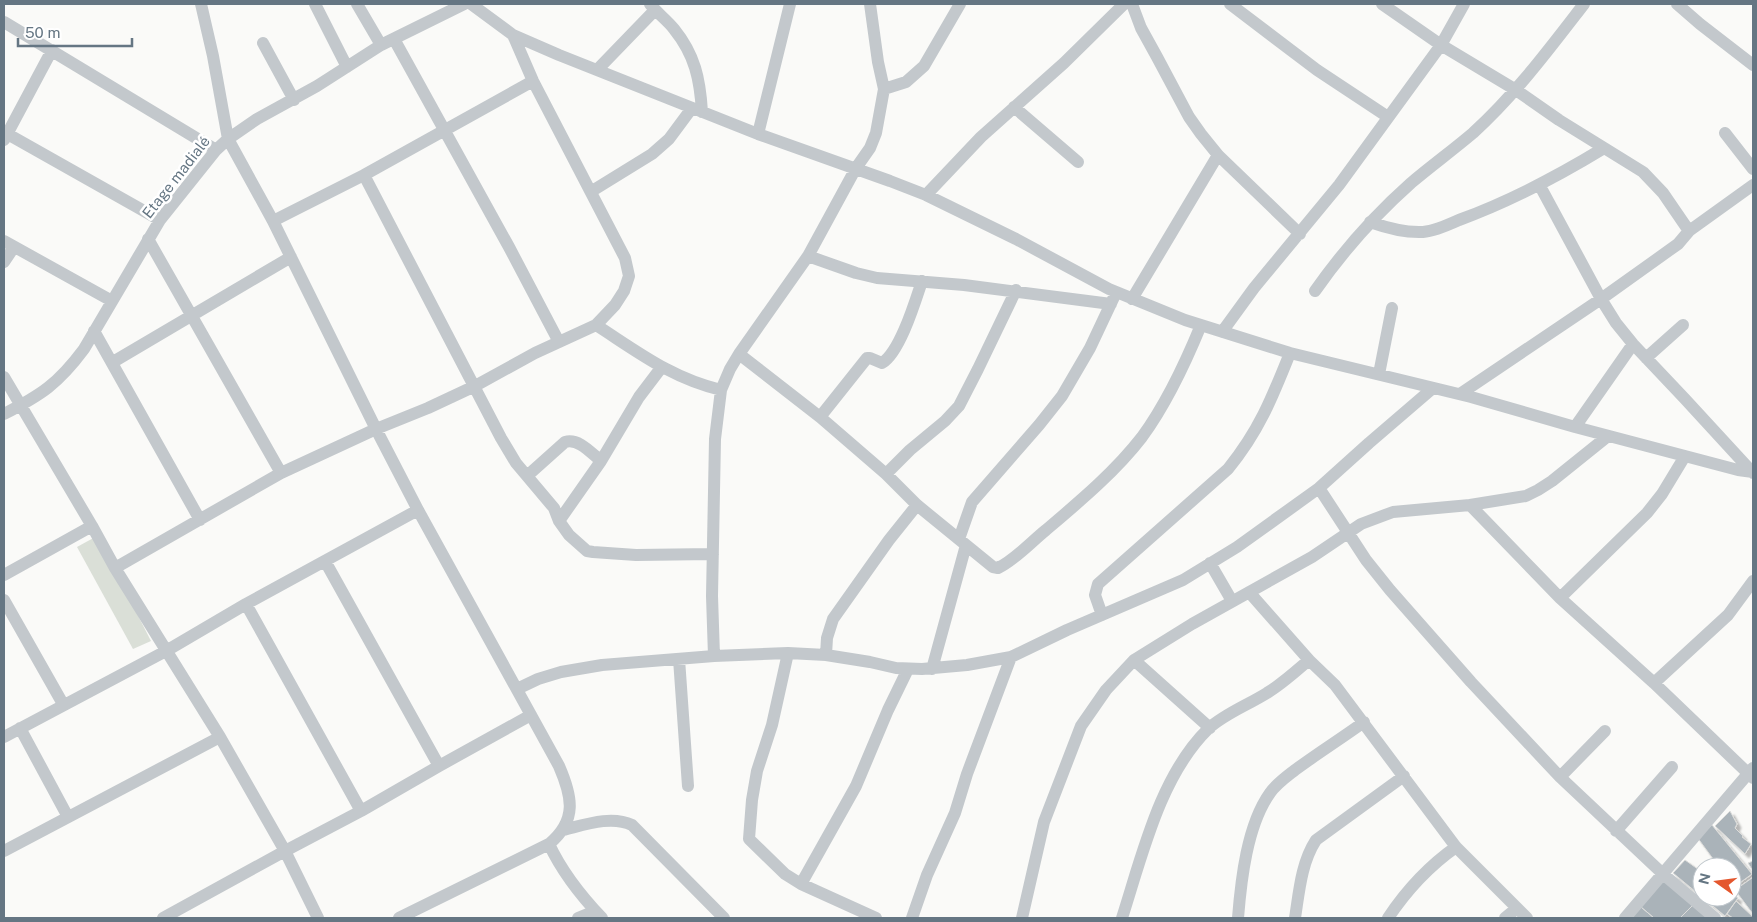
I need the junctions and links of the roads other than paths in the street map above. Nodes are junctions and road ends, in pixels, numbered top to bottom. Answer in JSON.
{"nodes":[{"id":1,"x":201,"y":4,"type":"edge"},
{"id":2,"x":314,"y":4,"type":"edge"},
{"id":3,"x":356,"y":4,"type":"edge"},
{"id":4,"x":464,"y":4,"type":"edge"},
{"id":5,"x":471,"y":4,"type":"edge"},
{"id":6,"x":790,"y":4,"type":"edge"},
{"id":7,"x":870,"y":4,"type":"edge"},
{"id":8,"x":960,"y":4,"type":"edge"},
{"id":9,"x":1124,"y":4,"type":"edge"},
{"id":10,"x":1132,"y":4,"type":"edge"},
{"id":11,"x":1230,"y":4,"type":"edge"},
{"id":12,"x":1382,"y":4,"type":"edge"},
{"id":13,"x":1464,"y":4,"type":"edge"},
{"id":14,"x":1584,"y":4,"type":"edge"},
{"id":15,"x":1677,"y":4,"type":"edge"},
{"id":16,"x":652,"y":7,"type":"edge"},
{"id":17,"x":4,"y":22,"type":"edge"},
{"id":18,"x":513,"y":35,"type":"junction"},
{"id":19,"x":394,"y":39,"type":"junction"},
{"id":20,"x":264,"y":43,"type":"dead end"},
{"id":21,"x":381,"y":45,"type":"junction"},
{"id":22,"x":1441,"y":45,"type":"junction"},
{"id":23,"x":52,"y":50,"type":"junction"},
{"id":24,"x":1753,"y":65,"type":"edge"},
{"id":25,"x":347,"y":67,"type":"junction"},
{"id":26,"x":596,"y":70,"type":"junction"},
{"id":27,"x":533,"y":81,"type":"junction"},
{"id":28,"x":884,"y":89,"type":"junction"},
{"id":29,"x":1516,"y":90,"type":"junction"},
{"id":30,"x":294,"y":100,"type":"junction"},
{"id":31,"x":1014,"y":107,"type":"junction"},
{"id":32,"x":697,"y":110,"type":"junction"},
{"id":33,"x":1388,"y":117,"type":"junction"},
{"id":34,"x":443,"y":130,"type":"junction"},
{"id":35,"x":1725,"y":133,"type":"dead end"},
{"id":36,"x":758,"y":134,"type":"junction"},
{"id":37,"x":5,"y":135,"type":"edge"},
{"id":38,"x":228,"y":139,"type":"junction"},
{"id":39,"x":1604,"y":148,"type":"junction"},
{"id":40,"x":216,"y":150,"type":"junction"},
{"id":41,"x":1218,"y":155,"type":"junction"},
{"id":42,"x":1078,"y":162,"type":"dead end"},
{"id":43,"x":856,"y":168,"type":"junction"},
{"id":44,"x":1753,"y":168,"type":"edge"},
{"id":45,"x":364,"y":175,"type":"junction"},
{"id":46,"x":1753,"y":185,"type":"edge"},
{"id":47,"x":1540,"y":186,"type":"junction"},
{"id":48,"x":592,"y":191,"type":"junction"},
{"id":49,"x":926,"y":195,"type":"junction"},
{"id":50,"x":160,"y":220,"type":"junction"},
{"id":51,"x":273,"y":221,"type":"junction"},
{"id":52,"x":1370,"y":222,"type":"junction"},
{"id":53,"x":1689,"y":231,"type":"junction"},
{"id":54,"x":1300,"y":234,"type":"junction"},
{"id":55,"x":148,"y":239,"type":"junction"},
{"id":56,"x":9,"y":244,"type":"edge"},
{"id":57,"x":808,"y":256,"type":"junction"},
{"id":58,"x":291,"y":258,"type":"junction"},
{"id":59,"x":4,"y":262,"type":"edge"},
{"id":60,"x":922,"y":281,"type":"junction"},
{"id":61,"x":1016,"y":290,"type":"junction"},
{"id":62,"x":1315,"y":291,"type":"dead end"},
{"id":63,"x":1114,"y":298,"type":"junction"},
{"id":64,"x":1601,"y":299,"type":"junction"},
{"id":65,"x":1132,"y":300,"type":"junction"},
{"id":66,"x":112,"y":301,"type":"junction"},
{"id":67,"x":1392,"y":308,"type":"dead end"},
{"id":68,"x":192,"y":315,"type":"junction"},
{"id":69,"x":596,"y":325,"type":"junction"},
{"id":70,"x":1201,"y":325,"type":"junction"},
{"id":71,"x":1683,"y":325,"type":"dead end"},
{"id":72,"x":94,"y":332,"type":"junction"},
{"id":73,"x":1222,"y":332,"type":"junction"},
{"id":74,"x":559,"y":342,"type":"junction"},
{"id":75,"x":1632,"y":344,"type":"junction"},
{"id":76,"x":1290,"y":353,"type":"junction"},
{"id":77,"x":738,"y":354,"type":"junction"},
{"id":78,"x":1646,"y":358,"type":"junction"},
{"id":79,"x":113,"y":362,"type":"junction"},
{"id":80,"x":661,"y":368,"type":"junction"},
{"id":81,"x":1379,"y":374,"type":"junction"},
{"id":82,"x":4,"y":377,"type":"edge"},
{"id":83,"x":474,"y":386,"type":"junction"},
{"id":84,"x":1433,"y":388,"type":"junction"},
{"id":85,"x":721,"y":390,"type":"junction"},
{"id":86,"x":1460,"y":394,"type":"junction"},
{"id":87,"x":21,"y":405,"type":"junction"},
{"id":88,"x":4,"y":414,"type":"edge"},
{"id":89,"x":820,"y":417,"type":"junction"},
{"id":90,"x":1575,"y":427,"type":"junction"},
{"id":91,"x":376,"y":429,"type":"junction"},
{"id":92,"x":1608,"y":436,"type":"junction"},
{"id":93,"x":1685,"y":456,"type":"junction"},
{"id":94,"x":601,"y":461,"type":"junction"},
{"id":95,"x":281,"y":473,"type":"junction"},
{"id":96,"x":1753,"y":473,"type":"edge"},
{"id":97,"x":886,"y":474,"type":"junction"},
{"id":98,"x":527,"y":476,"type":"junction"},
{"id":99,"x":1319,"y":488,"type":"junction"},
{"id":100,"x":917,"y":505,"type":"junction"},
{"id":101,"x":1470,"y":505,"type":"junction"},
{"id":102,"x":418,"y":510,"type":"junction"},
{"id":103,"x":200,"y":520,"type":"junction"},
{"id":104,"x":559,"y":521,"type":"junction"},
{"id":105,"x":92,"y":526,"type":"junction"},
{"id":106,"x":1347,"y":532,"type":"junction"},
{"id":107,"x":962,"y":542,"type":"junction"},
{"id":108,"x":713,"y":554,"type":"junction"},
{"id":109,"x":325,"y":561,"type":"junction"},
{"id":110,"x":1210,"y":563,"type":"junction"},
{"id":111,"x":115,"y":568,"type":"junction"},
{"id":112,"x":4,"y":575,"type":"edge"},
{"id":113,"x":1753,"y":581,"type":"edge"},
{"id":114,"x":1249,"y":592,"type":"junction"},
{"id":115,"x":1560,"y":598,"type":"junction"},
{"id":116,"x":4,"y":600,"type":"edge"},
{"id":117,"x":1232,"y":601,"type":"junction"},
{"id":118,"x":246,"y":604,"type":"junction"},
{"id":119,"x":1102,"y":615,"type":"junction"},
{"id":120,"x":166,"y":651,"type":"junction"},
{"id":121,"x":788,"y":653,"type":"junction"},
{"id":122,"x":826,"y":655,"type":"junction"},
{"id":123,"x":714,"y":656,"type":"junction"},
{"id":124,"x":1011,"y":657,"type":"junction"},
{"id":125,"x":679,"y":659,"type":"junction"},
{"id":126,"x":1134,"y":660,"type":"junction"},
{"id":127,"x":1309,"y":660,"type":"junction"},
{"id":128,"x":908,"y":669,"type":"junction"},
{"id":129,"x":932,"y":669,"type":"junction"},
{"id":130,"x":1654,"y":683,"type":"junction"},
{"id":131,"x":517,"y":689,"type":"junction"},
{"id":132,"x":64,"y":704,"type":"junction"},
{"id":133,"x":531,"y":715,"type":"junction"},
{"id":134,"x":1364,"y":722,"type":"junction"},
{"id":135,"x":20,"y":728,"type":"junction"},
{"id":136,"x":1210,"y":728,"type":"junction"},
{"id":137,"x":1605,"y":731,"type":"dead end"},
{"id":138,"x":220,"y":736,"type":"junction"},
{"id":139,"x":4,"y":737,"type":"edge"},
{"id":140,"x":439,"y":766,"type":"junction"},
{"id":141,"x":1672,"y":767,"type":"dead end"},
{"id":142,"x":1752,"y":773,"type":"edge"},
{"id":143,"x":1404,"y":776,"type":"junction"},
{"id":144,"x":1560,"y":777,"type":"junction"},
{"id":145,"x":688,"y":786,"type":"dead end"},
{"id":146,"x":361,"y":811,"type":"junction"},
{"id":147,"x":68,"y":817,"type":"junction"},
{"id":148,"x":563,"y":830,"type":"junction"},
{"id":149,"x":1616,"y":831,"type":"junction"},
{"id":150,"x":549,"y":844,"type":"junction"},
{"id":151,"x":1456,"y":847,"type":"junction"},
{"id":152,"x":4,"y":851,"type":"edge"},
{"id":153,"x":285,"y":851,"type":"junction"},
{"id":154,"x":1663,"y":874,"type":"junction"},
{"id":155,"x":801,"y":884,"type":"junction"},
{"id":156,"x":1516,"y":908,"type":"junction"},
{"id":157,"x":599,"y":914,"type":"edge"},
{"id":158,"x":163,"y":918,"type":"edge"},
{"id":159,"x":318,"y":918,"type":"edge"},
{"id":160,"x":399,"y":918,"type":"edge"},
{"id":161,"x":578,"y":918,"type":"edge"},
{"id":162,"x":724,"y":918,"type":"edge"},
{"id":163,"x":876,"y":918,"type":"edge"},
{"id":164,"x":912,"y":918,"type":"edge"},
{"id":165,"x":1022,"y":918,"type":"edge"},
{"id":166,"x":1122,"y":918,"type":"edge"},
{"id":167,"x":1238,"y":918,"type":"edge"},
{"id":168,"x":1295,"y":918,"type":"edge"},
{"id":169,"x":1388,"y":918,"type":"edge"},
{"id":170,"x":1505,"y":918,"type":"edge"},
{"id":171,"x":1527,"y":918,"type":"edge"},
{"id":172,"x":1625,"y":918,"type":"edge"},
{"id":173,"x":1714,"y":918,"type":"edge"}],
"edges":[{"from":1,"to":38,"type":"street"},
{"from":2,"to":25,"type":"street"},
{"from":3,"to":21,"type":"street"},
{"from":4,"to":19,"type":"street"},
{"from":5,"to":18,"type":"street"},
{"from":6,"to":36,"type":"street"},
{"from":7,"to":28,"type":"street"},
{"from":8,"to":28,"type":"street"},
{"from":9,"to":31,"type":"street"},
{"from":10,"to":41,"type":"street"},
{"from":11,"to":33,"type":"street"},
{"from":12,"to":22,"type":"street"},
{"from":13,"to":22,"type":"street"},
{"from":14,"to":29,"type":"street"},
{"from":15,"to":24,"type":"street"},
{"from":16,"to":26,"type":"street"},
{"from":16,"to":32,"type":"street"},
{"from":17,"to":23,"type":"street"},
{"from":18,"to":26,"type":"street"},
{"from":18,"to":27,"type":"street"},
{"from":19,"to":21,"type":"street"},
{"from":19,"to":34,"type":"street"},
{"from":20,"to":30,"type":"street"},
{"from":21,"to":25,"type":"street"},
{"from":22,"to":29,"type":"street"},
{"from":22,"to":33,"type":"street"},
{"from":23,"to":37,"type":"street"},
{"from":23,"to":40,"type":"street"},
{"from":25,"to":30,"type":"street"},
{"from":26,"to":32,"type":"street"},
{"from":27,"to":34,"type":"street"},
{"from":27,"to":48,"type":"street"},
{"from":28,"to":43,"type":"street"},
{"from":29,"to":39,"type":"street"},
{"from":29,"to":52,"type":"street"},
{"from":30,"to":38,"type":"street"},
{"from":31,"to":42,"type":"street"},
{"from":31,"to":49,"type":"street"},
{"from":32,"to":36,"type":"street"},
{"from":32,"to":48,"type":"street"},
{"from":33,"to":54,"type":"street"},
{"from":34,"to":45,"type":"street"},
{"from":34,"to":74,"type":"street"},
{"from":35,"to":44,"type":"street"},
{"from":36,"to":43,"type":"street"},
{"from":37,"to":50,"type":"street"},
{"from":38,"to":40,"type":"street","name":"Etage madialé"},
{"from":38,"to":51,"type":"street","name":"Etage madialé"},
{"from":39,"to":47,"type":"street"},
{"from":39,"to":53,"type":"street"},
{"from":40,"to":50,"type":"street","name":"Etage madialé"},
{"from":41,"to":54,"type":"street"},
{"from":41,"to":65,"type":"street"},
{"from":43,"to":49,"type":"street"},
{"from":43,"to":57,"type":"street"},
{"from":45,"to":51,"type":"street"},
{"from":45,"to":83,"type":"street"},
{"from":46,"to":53,"type":"street"},
{"from":47,"to":52,"type":"street"},
{"from":47,"to":64,"type":"street"},
{"from":48,"to":69,"type":"street"},
{"from":49,"to":63,"type":"street"},
{"from":50,"to":55,"type":"street","name":"Etage madialé"},
{"from":51,"to":58,"type":"street","name":"Etage madialé"},
{"from":52,"to":62,"type":"street"},
{"from":53,"to":64,"type":"street"},
{"from":54,"to":73,"type":"street"},
{"from":55,"to":66,"type":"street","name":"Etage madialé"},
{"from":55,"to":68,"type":"street"},
{"from":56,"to":59,"type":"street"},
{"from":56,"to":66,"type":"street"},
{"from":57,"to":60,"type":"street"},
{"from":57,"to":77,"type":"street"},
{"from":58,"to":68,"type":"street"},
{"from":58,"to":91,"type":"street","name":"Etage madialé"},
{"from":60,"to":61,"type":"street"},
{"from":60,"to":89,"type":"street"},
{"from":61,"to":63,"type":"street"},
{"from":61,"to":97,"type":"street"},
{"from":63,"to":65,"type":"street"},
{"from":63,"to":107,"type":"street"},
{"from":64,"to":75,"type":"street"},
{"from":64,"to":86,"type":"street"},
{"from":65,"to":70,"type":"street"},
{"from":66,"to":72,"type":"street","name":"Etage madialé"},
{"from":67,"to":81,"type":"street"},
{"from":68,"to":79,"type":"street"},
{"from":68,"to":95,"type":"street"},
{"from":69,"to":74,"type":"street"},
{"from":69,"to":80,"type":"street"},
{"from":70,"to":73,"type":"street"},
{"from":70,"to":107,"type":"street"},
{"from":71,"to":78,"type":"street"},
{"from":72,"to":79,"type":"street"},
{"from":72,"to":87,"type":"street","name":"Etage madialé"},
{"from":73,"to":76,"type":"street"},
{"from":74,"to":83,"type":"street"},
{"from":75,"to":78,"type":"street"},
{"from":75,"to":90,"type":"street"},
{"from":76,"to":81,"type":"street"},
{"from":76,"to":119,"type":"street"},
{"from":77,"to":85,"type":"street"},
{"from":77,"to":89,"type":"street"},
{"from":78,"to":96,"type":"street"},
{"from":79,"to":103,"type":"street"},
{"from":80,"to":85,"type":"street"},
{"from":80,"to":94,"type":"street"},
{"from":81,"to":84,"type":"street"},
{"from":82,"to":87,"type":"street"},
{"from":83,"to":91,"type":"street"},
{"from":83,"to":98,"type":"street"},
{"from":84,"to":86,"type":"street"},
{"from":84,"to":99,"type":"street"},
{"from":85,"to":108,"type":"street"},
{"from":86,"to":90,"type":"street"},
{"from":87,"to":88,"type":"street","name":"Etage madialé"},
{"from":87,"to":105,"type":"street"},
{"from":89,"to":97,"type":"street"},
{"from":90,"to":92,"type":"street"},
{"from":91,"to":95,"type":"street"},
{"from":91,"to":102,"type":"street","name":"Etage madialé"},
{"from":92,"to":93,"type":"street"},
{"from":92,"to":101,"type":"street"},
{"from":93,"to":96,"type":"street"},
{"from":93,"to":115,"type":"street"},
{"from":94,"to":98,"type":"street"},
{"from":94,"to":104,"type":"street"},
{"from":95,"to":103,"type":"street"},
{"from":97,"to":100,"type":"street"},
{"from":98,"to":104,"type":"street"},
{"from":99,"to":106,"type":"street"},
{"from":99,"to":110,"type":"street"},
{"from":100,"to":107,"type":"street"},
{"from":100,"to":122,"type":"street"},
{"from":101,"to":106,"type":"street"},
{"from":101,"to":115,"type":"street"},
{"from":102,"to":109,"type":"street"},
{"from":102,"to":131,"type":"street","name":"Etage madialé"},
{"from":103,"to":111,"type":"street"},
{"from":104,"to":108,"type":"street"},
{"from":105,"to":111,"type":"street"},
{"from":105,"to":112,"type":"street"},
{"from":106,"to":114,"type":"street"},
{"from":106,"to":144,"type":"street"},
{"from":107,"to":129,"type":"street"},
{"from":108,"to":123,"type":"street"},
{"from":109,"to":118,"type":"street"},
{"from":109,"to":140,"type":"street"},
{"from":110,"to":117,"type":"street"},
{"from":110,"to":119,"type":"street"},
{"from":111,"to":120,"type":"street"},
{"from":113,"to":130,"type":"street"},
{"from":114,"to":117,"type":"street"},
{"from":114,"to":127,"type":"street"},
{"from":115,"to":130,"type":"street"},
{"from":116,"to":132,"type":"street"},
{"from":117,"to":126,"type":"street"},
{"from":118,"to":120,"type":"street"},
{"from":118,"to":146,"type":"street"},
{"from":119,"to":124,"type":"street"},
{"from":120,"to":132,"type":"street"},
{"from":120,"to":138,"type":"street"},
{"from":121,"to":122,"type":"street"},
{"from":121,"to":123,"type":"street"},
{"from":121,"to":155,"type":"street"},
{"from":122,"to":128,"type":"street"},
{"from":123,"to":125,"type":"street"},
{"from":124,"to":129,"type":"street"},
{"from":124,"to":164,"type":"street"},
{"from":125,"to":131,"type":"street"},
{"from":125,"to":145,"type":"street"},
{"from":126,"to":136,"type":"street"},
{"from":126,"to":165,"type":"street"},
{"from":127,"to":134,"type":"street"},
{"from":127,"to":136,"type":"street"},
{"from":128,"to":129,"type":"street"},
{"from":128,"to":155,"type":"street"},
{"from":130,"to":142,"type":"street"},
{"from":131,"to":133,"type":"street","name":"Etage madialé"},
{"from":132,"to":135,"type":"street"},
{"from":133,"to":140,"type":"street"},
{"from":133,"to":148,"type":"street","name":"Etage madialé"},
{"from":134,"to":143,"type":"street"},
{"from":134,"to":167,"type":"street"},
{"from":135,"to":139,"type":"street"},
{"from":135,"to":147,"type":"street"},
{"from":136,"to":166,"type":"street"},
{"from":137,"to":144,"type":"street"},
{"from":138,"to":147,"type":"street"},
{"from":138,"to":153,"type":"street"},
{"from":140,"to":146,"type":"street"},
{"from":141,"to":149,"type":"street"},
{"from":142,"to":154,"type":"street"},
{"from":143,"to":151,"type":"street"},
{"from":143,"to":168,"type":"street"},
{"from":144,"to":149,"type":"street"},
{"from":146,"to":153,"type":"street"},
{"from":147,"to":152,"type":"street"},
{"from":148,"to":150,"type":"street"},
{"from":148,"to":162,"type":"street"},
{"from":149,"to":154,"type":"street"},
{"from":150,"to":157,"type":"street"},
{"from":150,"to":160,"type":"street"},
{"from":151,"to":156,"type":"street"},
{"from":151,"to":169,"type":"street"},
{"from":153,"to":158,"type":"street"},
{"from":153,"to":159,"type":"street"},
{"from":154,"to":172,"type":"street"},
{"from":154,"to":173,"type":"street"},
{"from":155,"to":163,"type":"street"},
{"from":156,"to":170,"type":"street"},
{"from":156,"to":171,"type":"street"},
{"from":157,"to":161,"type":"street"}]}
